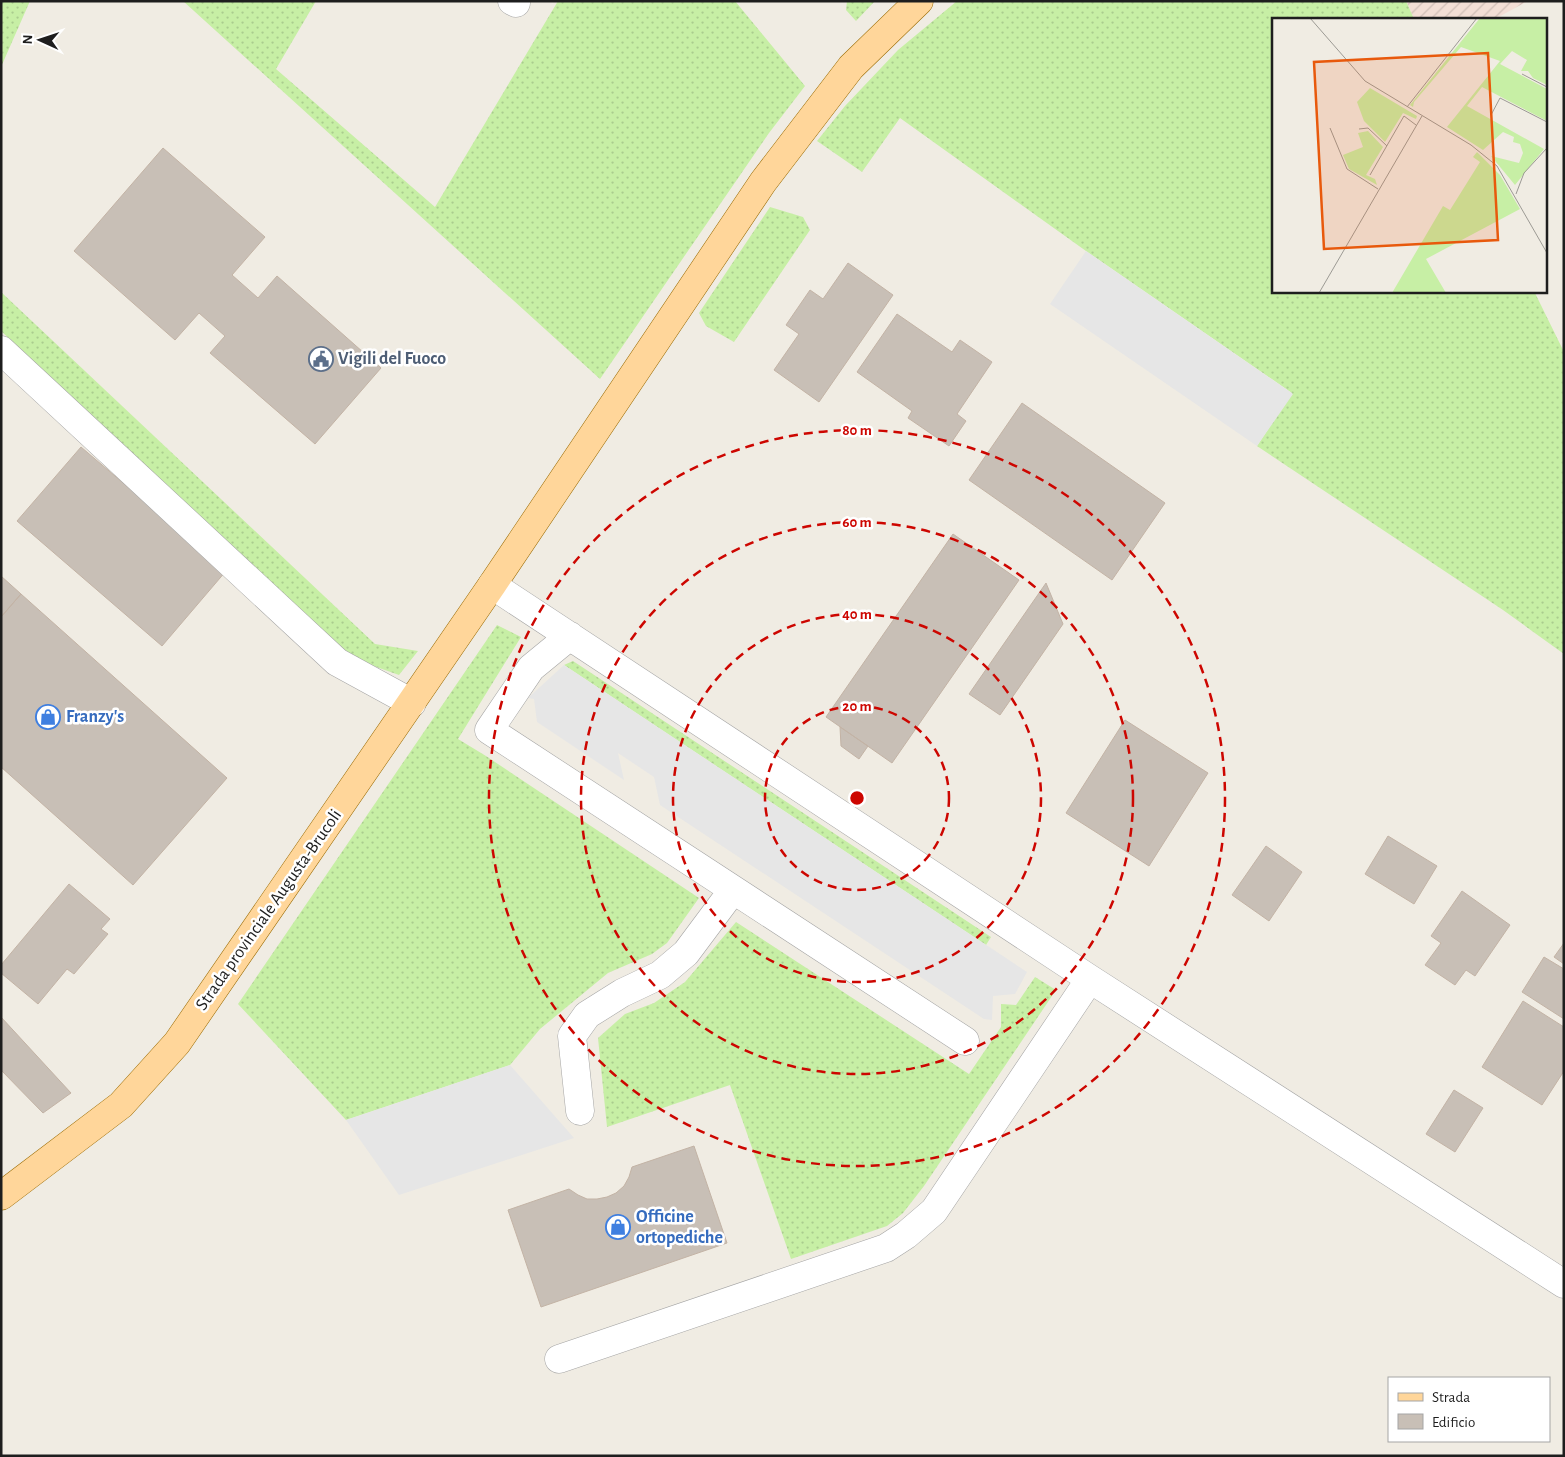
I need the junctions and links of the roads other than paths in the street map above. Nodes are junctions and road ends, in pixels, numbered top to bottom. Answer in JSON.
{"nodes":[{"id":1,"x":919,"y":1,"type":"edge"},
{"id":2,"x":1,"y":350,"type":"edge"},
{"id":3,"x":492,"y":585,"type":"junction"},
{"id":4,"x":570,"y":636,"type":"junction"},
{"id":5,"x":412,"y":703,"type":"junction"},
{"id":6,"x":733,"y":890,"type":"junction"},
{"id":7,"x":1090,"y":979,"type":"junction"},
{"id":8,"x":965,"y":1041,"type":"dead end"},
{"id":9,"x":580,"y":1111,"type":"dead end"},
{"id":10,"x":1,"y":1196,"type":"edge"},
{"id":11,"x":1564,"y":1284,"type":"edge"},
{"id":12,"x":559,"y":1359,"type":"dead end"}],
"edges":[{"from":1,"to":3,"type":"main road","name":"Strada provinciale Augusta-Brucoli"},
{"from":2,"to":5,"type":"street"},
{"from":3,"to":4,"type":"street"},
{"from":3,"to":5,"type":"main road","name":"Strada provinciale Augusta-Brucoli"},
{"from":4,"to":6,"type":"street"},
{"from":4,"to":7,"type":"street"},
{"from":5,"to":10,"type":"main road","name":"Strada provinciale Augusta-Brucoli"},
{"from":6,"to":8,"type":"street"},
{"from":6,"to":9,"type":"street"},
{"from":7,"to":11,"type":"street"},
{"from":7,"to":12,"type":"street"}]}
